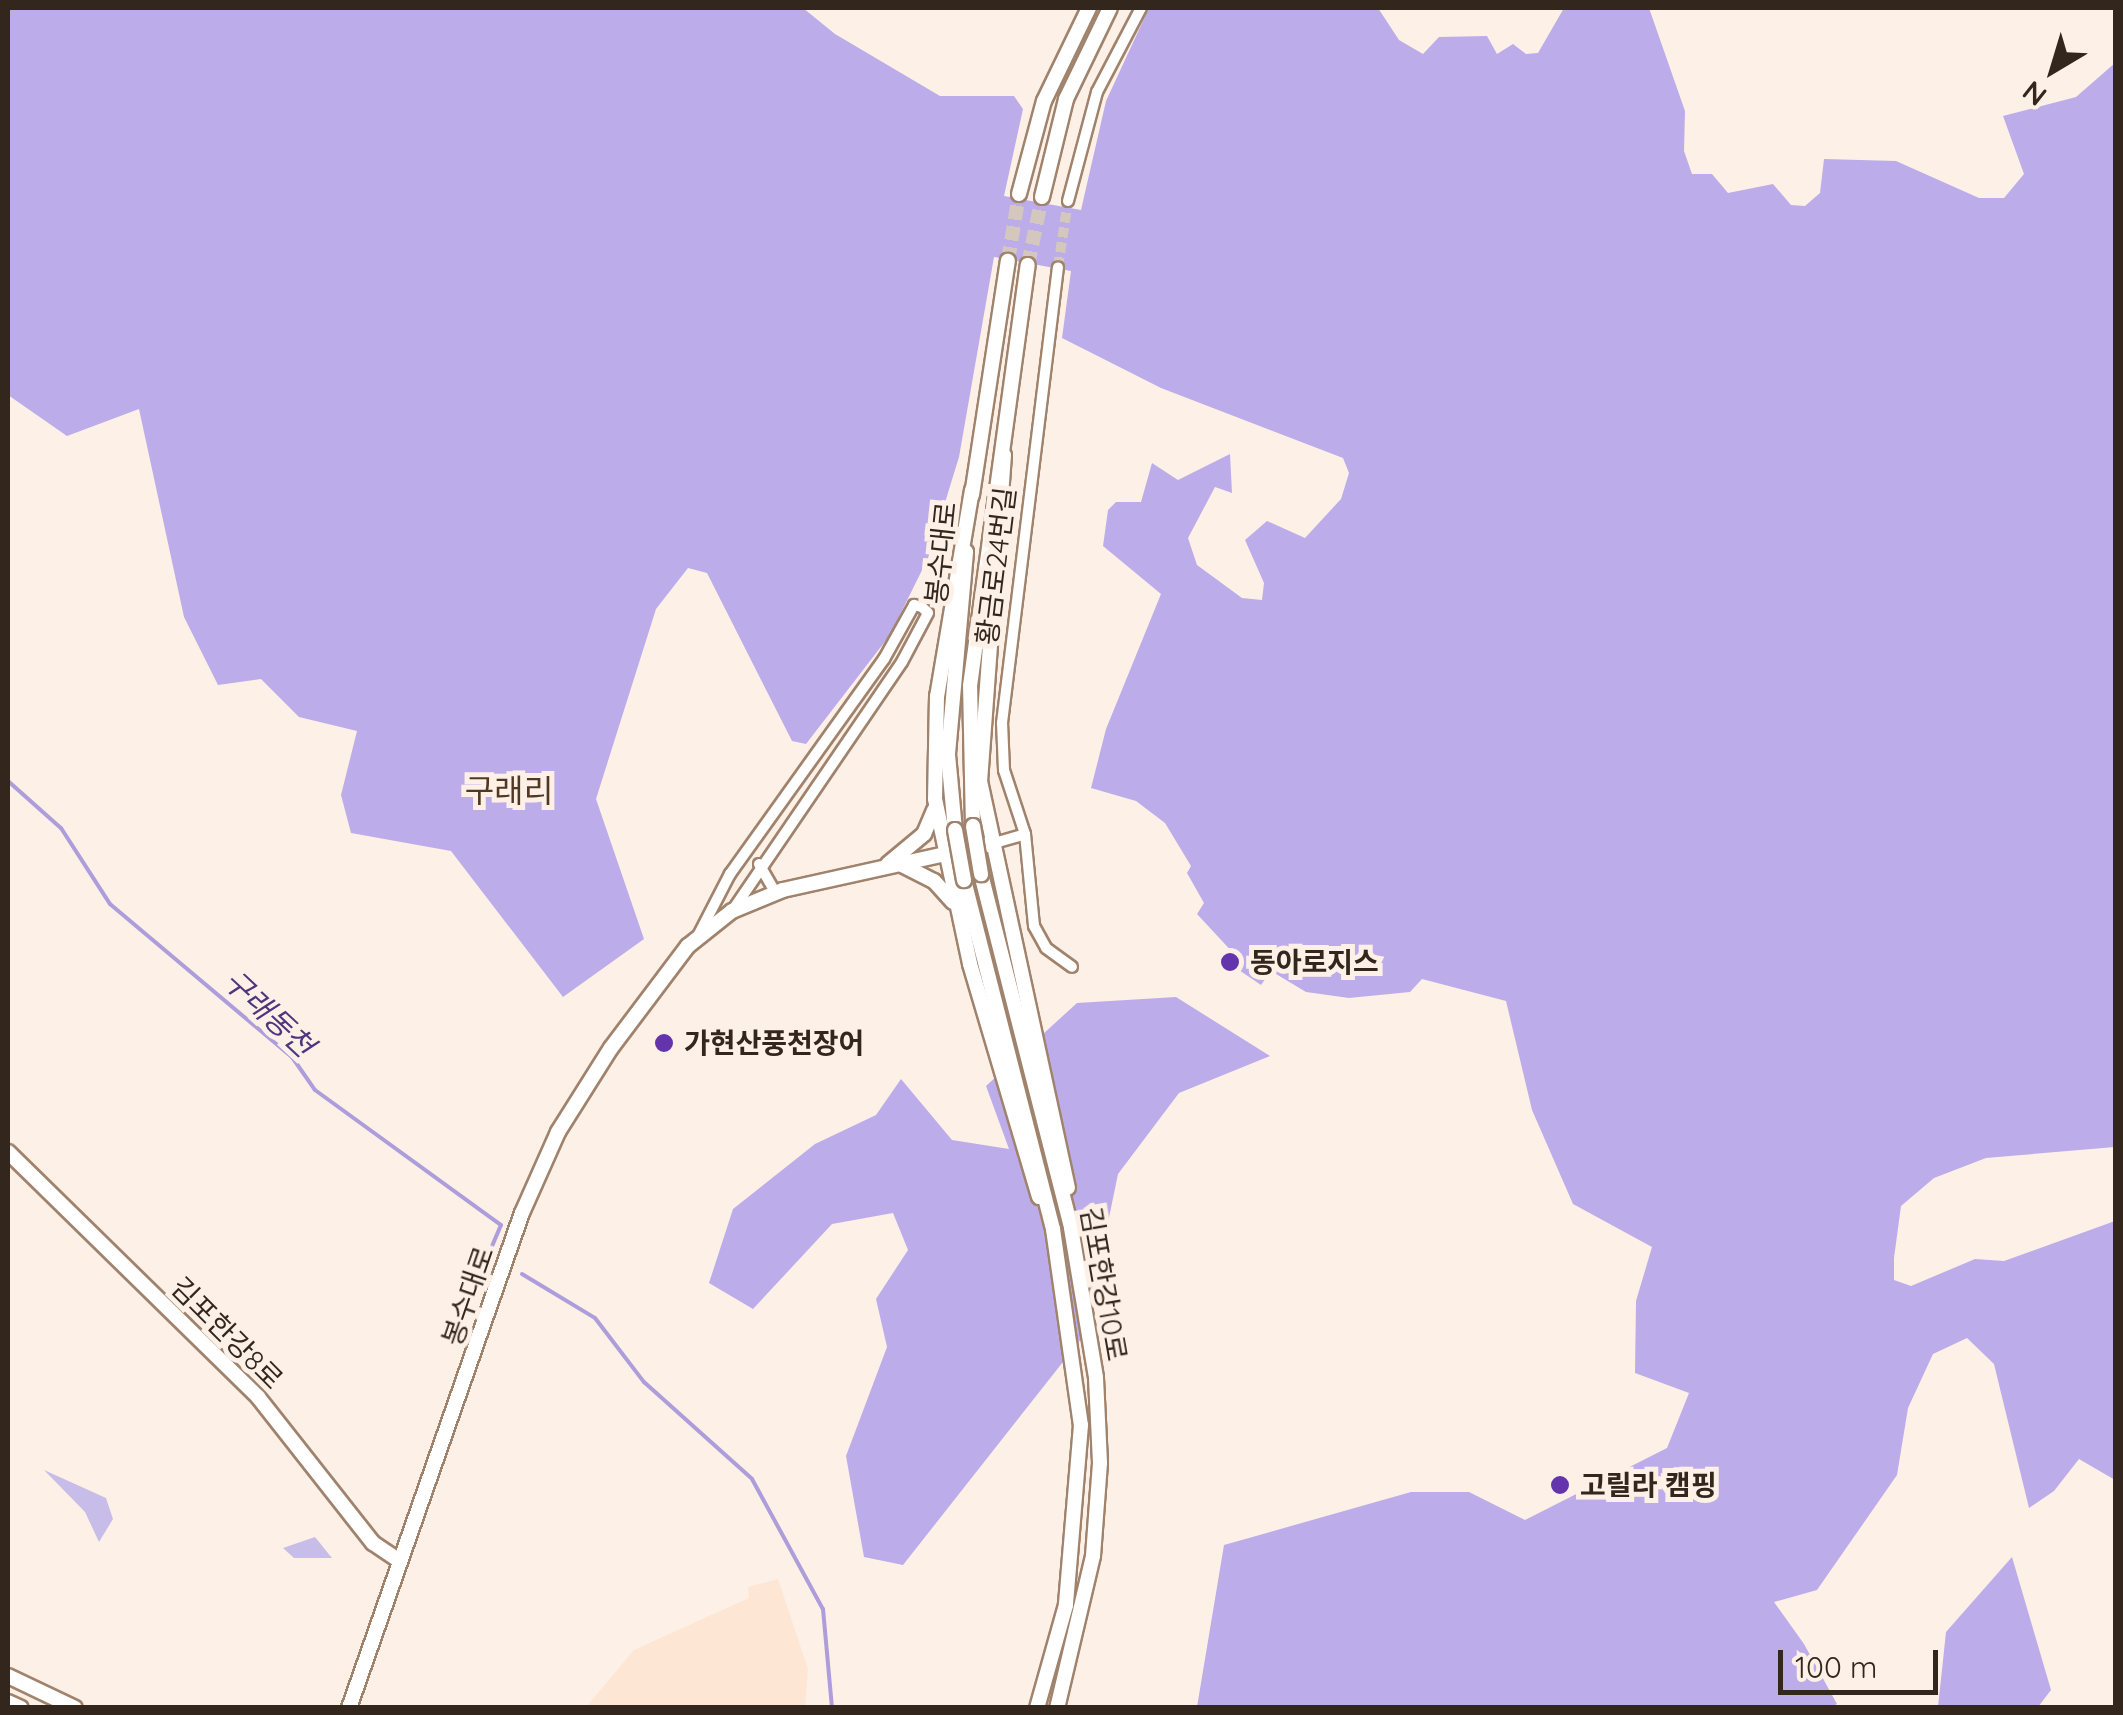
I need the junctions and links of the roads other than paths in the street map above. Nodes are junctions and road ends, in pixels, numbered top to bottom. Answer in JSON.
{"nodes":[{"id":1,"x":1089,"y":8,"type":"edge"},
{"id":2,"x":1110,"y":8,"type":"edge"},
{"id":3,"x":1141,"y":8,"type":"edge"},
{"id":4,"x":1019,"y":194,"type":"tunnel mouth"},
{"id":5,"x":1042,"y":196,"type":"tunnel mouth"},
{"id":6,"x":1068,"y":201,"type":"tunnel mouth"},
{"id":7,"x":1008,"y":260,"type":"tunnel mouth"},
{"id":8,"x":1028,"y":265,"type":"tunnel mouth"},
{"id":9,"x":1058,"y":267,"type":"tunnel mouth"},
{"id":10,"x":1004,"y":455,"type":"junction"},
{"id":11,"x":972,"y":490,"type":"junction"},
{"id":12,"x":935,"y":799,"type":"junction"},
{"id":13,"x":1024,"y":834,"type":"junction"},
{"id":14,"x":991,"y":844,"type":"junction"},
{"id":15,"x":943,"y":854,"type":"junction"},
{"id":16,"x":759,"y":864,"type":"junction"},
{"id":17,"x":902,"y":864,"type":"junction"},
{"id":18,"x":880,"y":870,"type":"junction"},
{"id":19,"x":730,"y":874,"type":"junction"},
{"id":20,"x":981,"y":874,"type":"joint"},
{"id":21,"x":964,"y":880,"type":"joint"},
{"id":22,"x":776,"y":893,"type":"junction"},
{"id":23,"x":956,"y":906,"type":"junction"},
{"id":24,"x":732,"y":910,"type":"junction"},
{"id":25,"x":699,"y":934,"type":"junction"},
{"id":26,"x":1072,"y":966,"type":"dead end"},
{"id":27,"x":8,"y":1152,"type":"edge"},
{"id":28,"x":1071,"y":1228,"type":"junction"},
{"id":29,"x":1053,"y":1230,"type":"junction"},
{"id":30,"x":398,"y":1560,"type":"junction"},
{"id":31,"x":8,"y":1676,"type":"edge"},
{"id":32,"x":8,"y":1702,"type":"edge"},
{"id":33,"x":22,"y":1708,"type":"edge"},
{"id":34,"x":74,"y":1708,"type":"edge"},
{"id":35,"x":349,"y":1708,"type":"edge"},
{"id":36,"x":1037,"y":1708,"type":"edge"},
{"id":37,"x":1057,"y":1708,"type":"edge"}],
"edges":[{"from":1,"to":4,"type":"street"},
{"from":2,"to":5,"type":"street"},
{"from":3,"to":6,"type":"street"},
{"from":7,"to":11,"type":"street","name":"봉수대로"},
{"from":8,"to":10,"type":"street","name":"봉수대로"},
{"from":9,"to":13,"type":"street","name":"황금로24번길"},
{"from":10,"to":14,"type":"street"},
{"from":10,"to":20,"type":"street","name":"봉수대로","bridge":true},
{"from":11,"to":12,"type":"street"},
{"from":11,"to":21,"type":"street","name":"봉수대로","bridge":true},
{"from":12,"to":15,"type":"street"},
{"from":12,"to":18,"type":"street"},
{"from":13,"to":14,"type":"street"},
{"from":13,"to":26,"type":"street","name":"황금로24번길"},
{"from":14,"to":15,"type":"street","name":"봉수대로"},
{"from":14,"to":28,"type":"street"},
{"from":15,"to":17,"type":"street","name":"봉수대로"},
{"from":15,"to":23,"type":"street"},
{"from":16,"to":19,"type":"street","name":"봉수대로"},
{"from":16,"to":22,"type":"street"},
{"from":16,"to":24,"type":"street","name":"봉수대로"},
{"from":17,"to":18,"type":"street","name":"봉수대로"},
{"from":17,"to":23,"type":"street"},
{"from":18,"to":22,"type":"street","name":"봉수대로"},
{"from":19,"to":24,"type":"street"},
{"from":19,"to":25,"type":"street","name":"봉수대로"},
{"from":20,"to":28,"type":"street","name":"김포한강10로"},
{"from":21,"to":29,"type":"street","name":"김포한강10로"},
{"from":22,"to":24,"type":"street","name":"봉수대로"},
{"from":23,"to":29,"type":"street"},
{"from":24,"to":25,"type":"street","name":"봉수대로"},
{"from":25,"to":30,"type":"street","name":"봉수대로"},
{"from":27,"to":30,"type":"street","name":"김포한강8로"},
{"from":28,"to":37,"type":"street","name":"김포한강10로"},
{"from":29,"to":36,"type":"street","name":"김포한강10로"},
{"from":30,"to":35,"type":"street","name":"봉수대로"},
{"from":31,"to":34,"type":"street"},
{"from":32,"to":33,"type":"street"}]}
